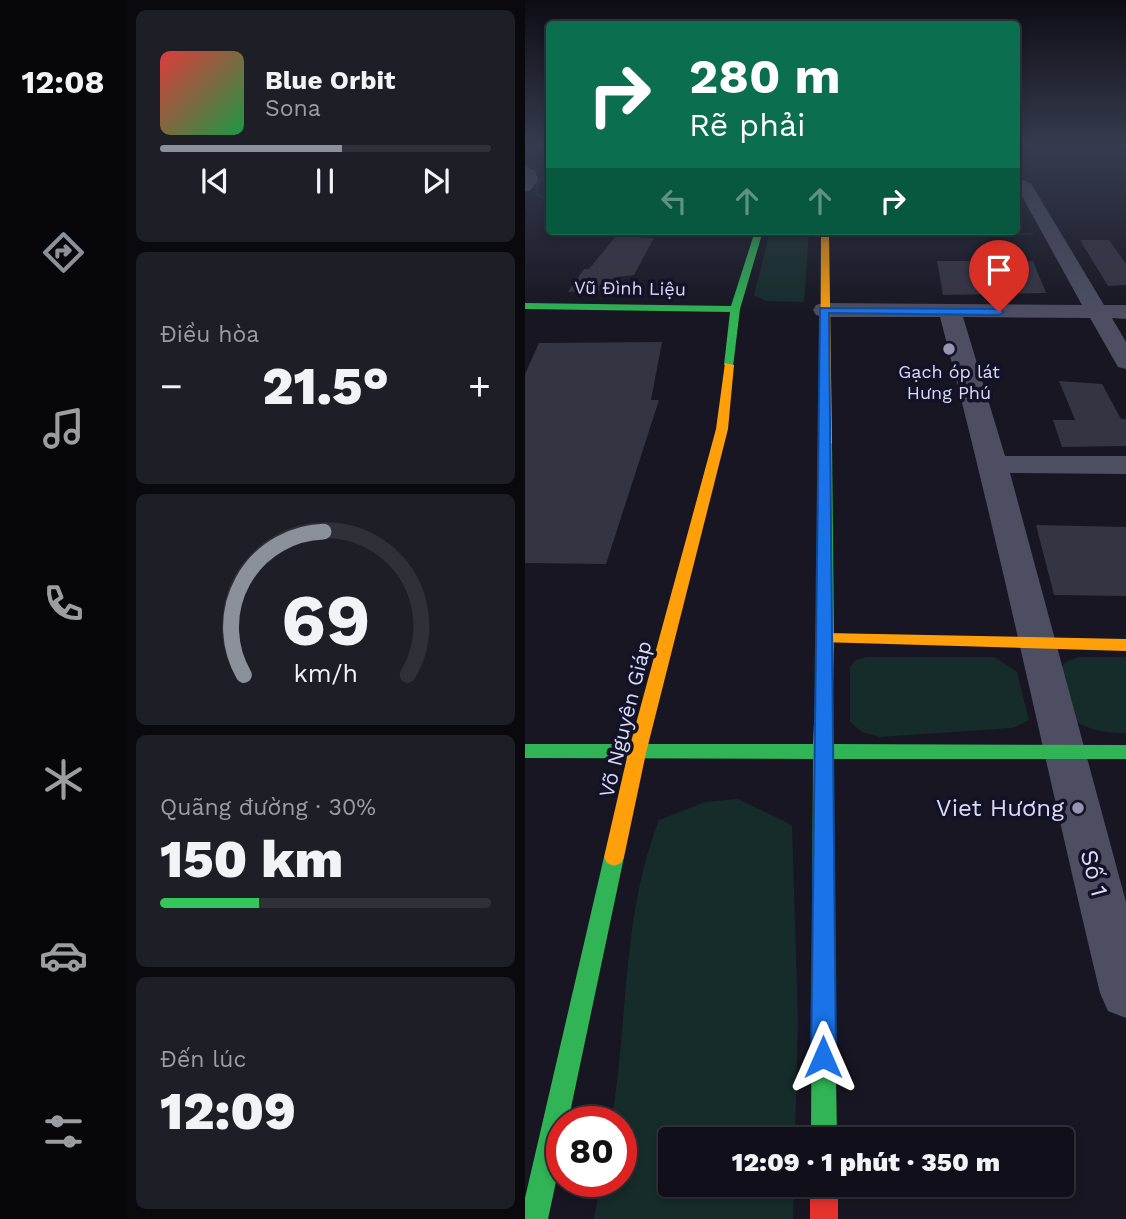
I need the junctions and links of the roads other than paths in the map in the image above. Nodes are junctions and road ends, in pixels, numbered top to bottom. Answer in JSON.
{"nodes":[{"id":1,"x":1034,"y":203,"type":"edge"},
{"id":2,"x":758,"y":235,"type":"edge"},
{"id":3,"x":825,"y":235,"type":"edge"},
{"id":4,"x":525,"y":306,"type":"edge"},
{"id":5,"x":824,"y":310,"type":"junction"},
{"id":6,"x":950,"y":312,"type":"junction"},
{"id":7,"x":1096,"y":312,"type":"junction"},
{"id":8,"x":1126,"y":312,"type":"edge"},
{"id":9,"x":734,"y":316,"type":"junction"},
{"id":10,"x":525,"y":321,"type":"edge"},
{"id":11,"x":1126,"y":362,"type":"edge"},
{"id":12,"x":993,"y":464,"type":"junction"},
{"id":13,"x":1126,"y":465,"type":"edge"},
{"id":14,"x":826,"y":638,"type":"junction"},
{"id":15,"x":1038,"y":645,"type":"junction"},
{"id":16,"x":1126,"y":645,"type":"edge"},
{"id":17,"x":525,"y":751,"type":"edge"},
{"id":18,"x":1063,"y":752,"type":"junction"},
{"id":19,"x":1126,"y":752,"type":"edge"},
{"id":20,"x":637,"y":753,"type":"junction"},
{"id":21,"x":821,"y":754,"type":"junction"},
{"id":22,"x":1126,"y":993,"type":"edge"},
{"id":23,"x":824,"y":1127,"type":"edge"},
{"id":24,"x":824,"y":1197,"type":"edge"},
{"id":25,"x":534,"y":1219,"type":"edge"},
{"id":26,"x":824,"y":1219,"type":"edge"}],
"edges":[{"from":1,"to":7,"type":"street"},
{"from":2,"to":9,"type":"main road","name":"Võ Nguyên Giáp"},
{"from":3,"to":5,"type":"main road"},
{"from":4,"to":9,"type":"main road","name":"Vũ Đình Liệu"},
{"from":5,"to":6,"type":"street"},
{"from":5,"to":14,"type":"main road"},
{"from":6,"to":7,"type":"street"},
{"from":6,"to":12,"type":"street","name":"Số 1"},
{"from":7,"to":8,"type":"street"},
{"from":7,"to":11,"type":"street"},
{"from":9,"to":10,"type":"main road","name":"Vũ Đình Liệu"},
{"from":9,"to":20,"type":"main road","name":"Võ Nguyên Giáp"},
{"from":12,"to":13,"type":"street"},
{"from":12,"to":15,"type":"street","name":"Số 1"},
{"from":14,"to":15,"type":"main road"},
{"from":14,"to":21,"type":"main road"},
{"from":15,"to":16,"type":"main road"},
{"from":15,"to":18,"type":"street","name":"Số 1"},
{"from":17,"to":20,"type":"main road"},
{"from":18,"to":19,"type":"main road"},
{"from":18,"to":21,"type":"main road"},
{"from":18,"to":22,"type":"street","name":"Số 1"},
{"from":20,"to":21,"type":"main road"},
{"from":20,"to":25,"type":"main road","name":"Võ Nguyên Giáp"},
{"from":21,"to":23,"type":"main road"},
{"from":24,"to":26,"type":"main road"}]}
